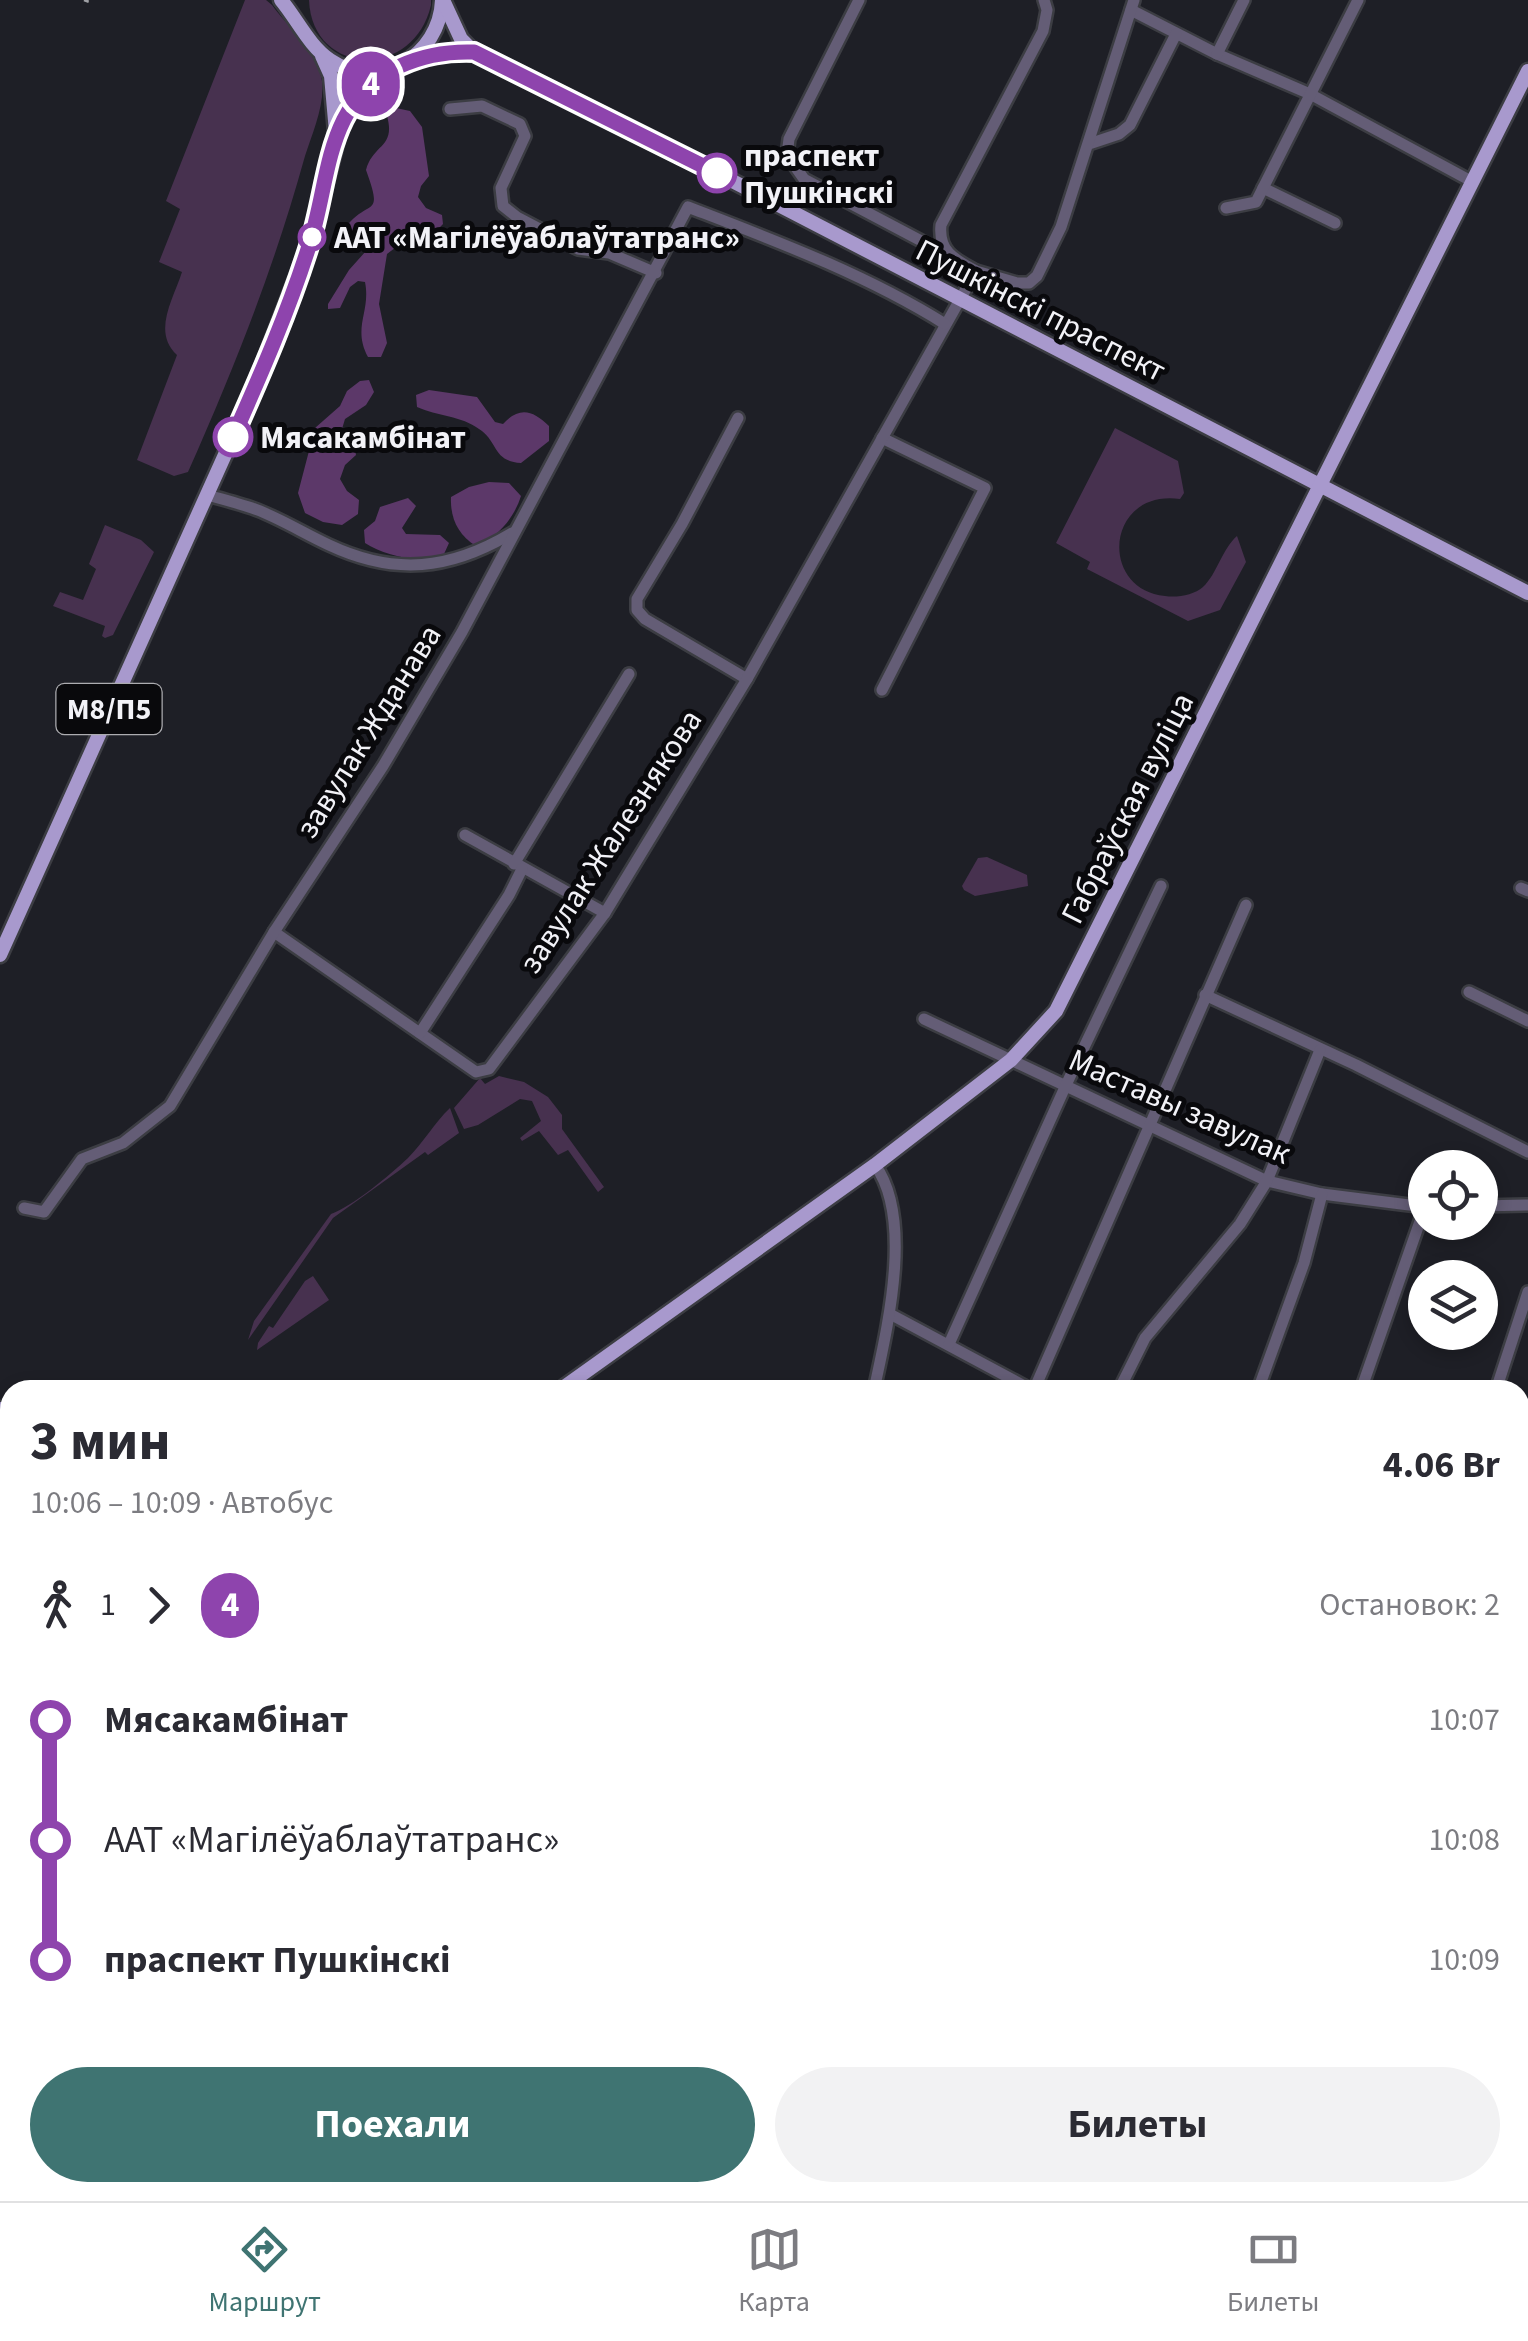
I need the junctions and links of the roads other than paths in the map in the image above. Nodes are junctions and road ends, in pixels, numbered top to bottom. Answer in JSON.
{"nodes":[{"id":1,"x":282,"y":0,"type":"edge"},
{"id":2,"x":299,"y":0,"type":"edge"},
{"id":3,"x":442,"y":0,"type":"edge"},
{"id":4,"x":859,"y":0,"type":"edge"},
{"id":5,"x":1044,"y":0,"type":"edge"},
{"id":6,"x":1244,"y":0,"type":"edge"},
{"id":7,"x":1358,"y":0,"type":"edge"},
{"id":8,"x":1132,"y":5,"type":"edge"},
{"id":9,"x":303,"y":27,"type":"junction"},
{"id":10,"x":1176,"y":34,"type":"junction"},
{"id":11,"x":319,"y":51,"type":"junction"},
{"id":12,"x":474,"y":52,"type":"junction"},
{"id":13,"x":1217,"y":54,"type":"junction"},
{"id":14,"x":412,"y":59,"type":"junction"},
{"id":15,"x":386,"y":71,"type":"junction"},
{"id":16,"x":1528,"y":71,"type":"edge"},
{"id":17,"x":1310,"y":94,"type":"junction"},
{"id":18,"x":450,"y":109,"type":"dead end"},
{"id":19,"x":336,"y":134,"type":"junction"},
{"id":20,"x":1089,"y":144,"type":"junction"},
{"id":21,"x":1470,"y":181,"type":"junction"},
{"id":22,"x":1264,"y":188,"type":"junction"},
{"id":23,"x":1226,"y":208,"type":"dead end"},
{"id":24,"x":1336,"y":223,"type":"dead end"},
{"id":25,"x":948,"y":255,"type":"junction"},
{"id":26,"x":976,"y":271,"type":"junction"},
{"id":27,"x":656,"y":273,"type":"junction"},
{"id":28,"x":959,"y":298,"type":"junction"},
{"id":29,"x":945,"y":324,"type":"junction"},
{"id":30,"x":738,"y":418,"type":"dead end"},
{"id":31,"x":882,"y":438,"type":"junction"},
{"id":32,"x":1319,"y":485,"type":"junction"},
{"id":33,"x":207,"y":494,"type":"junction"},
{"id":34,"x":513,"y":533,"type":"junction"},
{"id":35,"x":1528,"y":593,"type":"edge"},
{"id":36,"x":629,"y":674,"type":"dead end"},
{"id":37,"x":747,"y":679,"type":"junction"},
{"id":38,"x":882,"y":690,"type":"dead end"},
{"id":39,"x":465,"y":834,"type":"dead end"},
{"id":40,"x":518,"y":866,"type":"junction"},
{"id":41,"x":1162,"y":886,"type":"dead end"},
{"id":42,"x":1246,"y":905,"type":"dead end"},
{"id":43,"x":605,"y":912,"type":"junction"},
{"id":44,"x":274,"y":932,"type":"junction"},
{"id":45,"x":0,"y":955,"type":"edge"},
{"id":46,"x":1469,"y":992,"type":"dead end"},
{"id":47,"x":1205,"y":996,"type":"junction"},
{"id":48,"x":924,"y":1019,"type":"dead end"},
{"id":49,"x":1528,"y":1021,"type":"edge"},
{"id":50,"x":420,"y":1033,"type":"junction"},
{"id":51,"x":1320,"y":1050,"type":"junction"},
{"id":52,"x":1011,"y":1060,"type":"junction"},
{"id":53,"x":1066,"y":1085,"type":"junction"},
{"id":54,"x":1150,"y":1126,"type":"junction"},
{"id":55,"x":1528,"y":1152,"type":"edge"},
{"id":56,"x":876,"y":1165,"type":"junction"},
{"id":57,"x":1267,"y":1181,"type":"junction"},
{"id":58,"x":1322,"y":1194,"type":"junction"},
{"id":59,"x":1408,"y":1204,"type":"edge"},
{"id":60,"x":1528,"y":1205,"type":"edge"},
{"id":61,"x":1498,"y":1206,"type":"edge"},
{"id":62,"x":24,"y":1208,"type":"dead end"},
{"id":63,"x":1413,"y":1240,"type":"edge"},
{"id":64,"x":1528,"y":1292,"type":"edge"},
{"id":65,"x":890,"y":1314,"type":"junction"},
{"id":66,"x":949,"y":1344,"type":"junction"},
{"id":67,"x":574,"y":1380,"type":"edge"},
{"id":68,"x":876,"y":1380,"type":"edge"},
{"id":69,"x":1015,"y":1380,"type":"edge"},
{"id":70,"x":1037,"y":1380,"type":"edge"},
{"id":71,"x":1124,"y":1380,"type":"edge"},
{"id":72,"x":1262,"y":1380,"type":"edge"},
{"id":73,"x":1365,"y":1380,"type":"edge"},
{"id":74,"x":1499,"y":1380,"type":"edge"}],
"edges":[{"from":1,"to":9,"type":"main road"},
{"from":2,"to":9,"type":"main road","number":"М8/П5"},
{"from":3,"to":12,"type":"main road"},
{"from":3,"to":14,"type":"main road"},
{"from":4,"to":25,"type":"street"},
{"from":5,"to":25,"type":"street"},
{"from":6,"to":13,"type":"street"},
{"from":7,"to":17,"type":"street"},
{"from":8,"to":10,"type":"street"},
{"from":8,"to":20,"type":"street"},
{"from":9,"to":11,"type":"main road","number":"М8/П5"},
{"from":10,"to":13,"type":"street"},
{"from":10,"to":20,"type":"street"},
{"from":11,"to":15,"type":"main road"},
{"from":11,"to":19,"type":"main road","number":"М8/П5"},
{"from":12,"to":14,"type":"main road"},
{"from":12,"to":28,"type":"main road","name":"Пушкінскі праспект"},
{"from":13,"to":17,"type":"street"},
{"from":14,"to":15,"type":"main road","number":"М8/П5"},
{"from":15,"to":19,"type":"main road","number":"М8/П5"},
{"from":16,"to":21,"type":"main road","name":"Габраўская вуліца"},
{"from":17,"to":21,"type":"street"},
{"from":17,"to":22,"type":"street"},
{"from":18,"to":27,"type":"street"},
{"from":19,"to":33,"type":"main road","number":"М8/П5"},
{"from":20,"to":26,"type":"street"},
{"from":21,"to":32,"type":"main road","name":"Габраўская вуліца"},
{"from":22,"to":23,"type":"street"},
{"from":22,"to":24,"type":"street"},
{"from":25,"to":26,"type":"street"},
{"from":26,"to":28,"type":"street","name":"завулак Жалезнякова"},
{"from":27,"to":29,"type":"street","name":"завулак Жданава"},
{"from":27,"to":34,"type":"street","name":"завулак Жданава"},
{"from":28,"to":29,"type":"street","name":"завулак Жалезнякова"},
{"from":28,"to":32,"type":"main road","name":"Пушкінскі праспект"},
{"from":29,"to":31,"type":"street","name":"завулак Жалезнякова"},
{"from":30,"to":37,"type":"street"},
{"from":31,"to":37,"type":"street","name":"завулак Жалезнякова"},
{"from":31,"to":38,"type":"street"},
{"from":32,"to":35,"type":"main road","name":"Пушкінскі праспект"},
{"from":32,"to":52,"type":"main road","name":"Габраўская вуліца"},
{"from":33,"to":34,"type":"street"},
{"from":33,"to":45,"type":"main road","number":"М8/П5"},
{"from":34,"to":44,"type":"street","name":"завулак Жданава"},
{"from":36,"to":40,"type":"street"},
{"from":37,"to":43,"type":"street","name":"завулак Жалезнякова"},
{"from":39,"to":40,"type":"street"},
{"from":40,"to":43,"type":"street"},
{"from":40,"to":50,"type":"street"},
{"from":41,"to":53,"type":"street"},
{"from":42,"to":47,"type":"street"},
{"from":43,"to":50,"type":"street","name":"завулак Жалезнякова"},
{"from":44,"to":50,"type":"street"},
{"from":44,"to":62,"type":"street","name":"завулак Жданава"},
{"from":46,"to":49,"type":"street"},
{"from":47,"to":51,"type":"street"},
{"from":47,"to":54,"type":"street"},
{"from":48,"to":52,"type":"street","name":"Маставы завулак"},
{"from":51,"to":55,"type":"street"},
{"from":51,"to":57,"type":"street"},
{"from":52,"to":53,"type":"street","name":"Маставы завулак"},
{"from":52,"to":56,"type":"main road","name":"Габраўская вуліца"},
{"from":53,"to":54,"type":"street","name":"Маставы завулак"},
{"from":53,"to":66,"type":"street"},
{"from":54,"to":57,"type":"street","name":"Маставы завулак"},
{"from":54,"to":70,"type":"street"},
{"from":56,"to":65,"type":"street"},
{"from":56,"to":67,"type":"main road","name":"Габраўская вуліца"},
{"from":57,"to":58,"type":"street","name":"Маставы завулак"},
{"from":57,"to":71,"type":"street"},
{"from":58,"to":59,"type":"street","name":"Маставы завулак"},
{"from":58,"to":72,"type":"street"},
{"from":60,"to":61,"type":"street"},
{"from":63,"to":73,"type":"street"},
{"from":64,"to":74,"type":"street"},
{"from":65,"to":66,"type":"street"},
{"from":65,"to":68,"type":"street"},
{"from":66,"to":69,"type":"street"}]}
